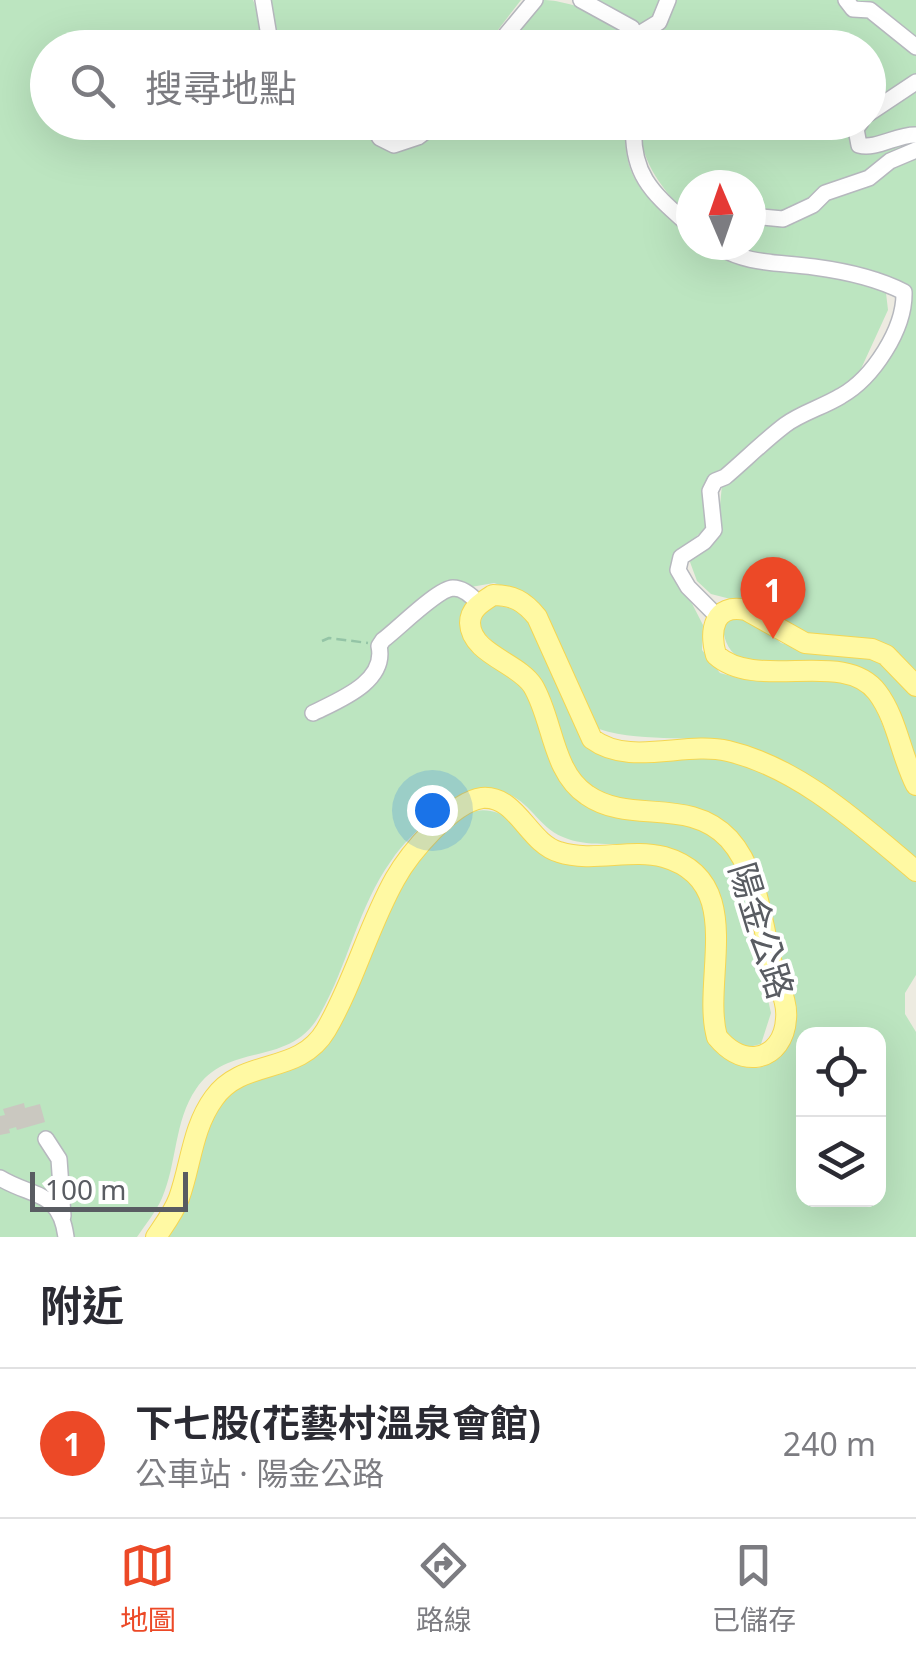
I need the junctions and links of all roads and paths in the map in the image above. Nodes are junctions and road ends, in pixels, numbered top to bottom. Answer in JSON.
{"nodes":[{"id":1,"x":264,"y":0,"type":"edge"},
{"id":2,"x":536,"y":0,"type":"edge"},
{"id":3,"x":581,"y":0,"type":"edge"},
{"id":4,"x":668,"y":0,"type":"edge"},
{"id":5,"x":846,"y":0,"type":"edge"},
{"id":6,"x":268,"y":30,"type":"edge"},
{"id":7,"x":510,"y":30,"type":"edge"},
{"id":8,"x":633,"y":30,"type":"edge"},
{"id":9,"x":650,"y":30,"type":"edge"},
{"id":10,"x":916,"y":47,"type":"edge"},
{"id":11,"x":916,"y":82,"type":"edge"},
{"id":12,"x":886,"y":102,"type":"edge"},
{"id":13,"x":916,"y":134,"type":"edge"},
{"id":14,"x":384,"y":140,"type":"edge"},
{"id":15,"x":407,"y":140,"type":"edge"},
{"id":16,"x":634,"y":140,"type":"edge"},
{"id":17,"x":858,"y":140,"type":"edge"},
{"id":18,"x":916,"y":150,"type":"edge"},
{"id":19,"x":676,"y":205,"type":"edge"},
{"id":20,"x":766,"y":217,"type":"edge"},
{"id":21,"x":742,"y":260,"type":"edge"},
{"id":22,"x":480,"y":604,"type":"junction"},
{"id":23,"x":717,"y":616,"type":"junction"},
{"id":24,"x":322,"y":641,"type":"dead end"},
{"id":25,"x":379,"y":646,"type":"junction"},
{"id":26,"x":916,"y":686,"type":"edge"},
{"id":27,"x":313,"y":713,"type":"dead end"},
{"id":28,"x":916,"y":785,"type":"edge"},
{"id":29,"x":916,"y":871,"type":"edge"},
{"id":30,"x":46,"y":1139,"type":"dead end"},
{"id":31,"x":0,"y":1178,"type":"edge"},
{"id":32,"x":64,"y":1219,"type":"junction"},
{"id":33,"x":66,"y":1237,"type":"edge"},
{"id":34,"x":156,"y":1237,"type":"edge"}],
"edges":[{"from":1,"to":6,"type":"street"},
{"from":2,"to":7,"type":"street"},
{"from":3,"to":8,"type":"street"},
{"from":4,"to":9,"type":"street"},
{"from":5,"to":10,"type":"street"},
{"from":11,"to":12,"type":"street"},
{"from":13,"to":17,"type":"street"},
{"from":14,"to":15,"type":"street"},
{"from":16,"to":19,"type":"street"},
{"from":18,"to":20,"type":"street"},
{"from":21,"to":23,"type":"street"},
{"from":22,"to":25,"type":"street"},
{"from":22,"to":29,"type":"main road"},
{"from":22,"to":34,"type":"main road","name":"陽金公路"},
{"from":23,"to":26,"type":"main road"},
{"from":23,"to":28,"type":"main road"},
{"from":24,"to":25,"type":"path"},
{"from":25,"to":27,"type":"street"},
{"from":30,"to":32,"type":"street"},
{"from":31,"to":32,"type":"street"},
{"from":32,"to":33,"type":"street"}]}
